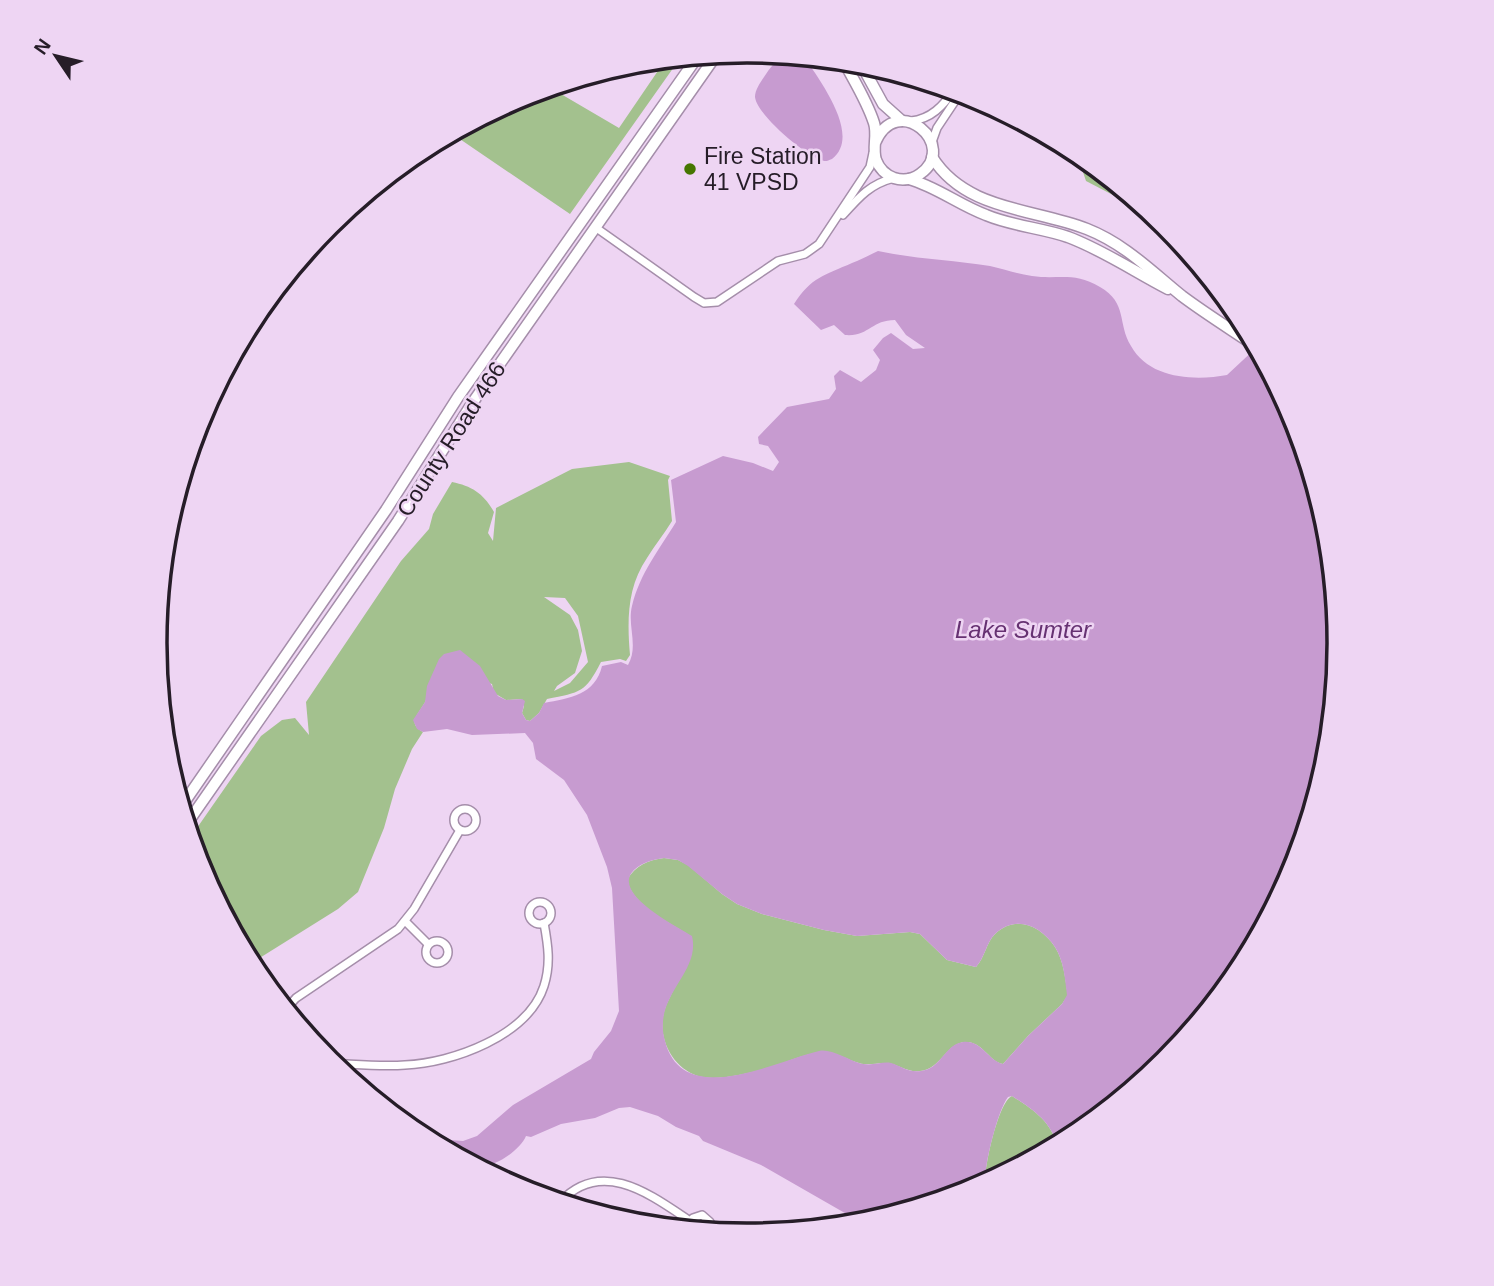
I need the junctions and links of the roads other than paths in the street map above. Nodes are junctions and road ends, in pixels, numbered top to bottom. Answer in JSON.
{"nodes":[{"id":1,"x":710,"y":64,"type":"edge"},
{"id":2,"x":691,"y":66,"type":"edge"},
{"id":3,"x":849,"y":72,"type":"edge"},
{"id":4,"x":868,"y":76,"type":"edge"},
{"id":5,"x":948,"y":99,"type":"edge"},
{"id":6,"x":954,"y":102,"type":"edge"},
{"id":7,"x":905,"y":121,"type":"junction"},
{"id":8,"x":932,"y":142,"type":"junction"},
{"id":9,"x":875,"y":146,"type":"junction"},
{"id":10,"x":932,"y":157,"type":"junction"},
{"id":11,"x":894,"y":178,"type":"junction"},
{"id":12,"x":909,"y":179,"type":"junction"},
{"id":13,"x":595,"y":227,"type":"junction"},
{"id":14,"x":830,"y":228,"type":"junction"},
{"id":15,"x":1183,"y":296,"type":"junction"},
{"id":16,"x":1236,"y":333,"type":"edge"},
{"id":17,"x":188,"y":797,"type":"edge"},
{"id":18,"x":193,"y":814,"type":"edge"},
{"id":19,"x":460,"y":830,"type":"dead end"},
{"id":20,"x":405,"y":921,"type":"junction"},
{"id":21,"x":544,"y":923,"type":"dead end"},
{"id":22,"x":429,"y":944,"type":"dead end"},
{"id":23,"x":292,"y":1002,"type":"edge"},
{"id":24,"x":348,"y":1064,"type":"edge"},
{"id":25,"x":570,"y":1195,"type":"edge"},
{"id":26,"x":691,"y":1220,"type":"joint"},
{"id":27,"x":709,"y":1222,"type":"edge"}],
"edges":[{"from":1,"to":13,"type":"main road","name":"County Road 466"},
{"from":2,"to":17,"type":"main road","name":"County Road 466"},
{"from":3,"to":9,"type":"main road"},
{"from":4,"to":7,"type":"main road"},
{"from":5,"to":7,"type":"street"},
{"from":6,"to":8,"type":"street"},
{"from":7,"to":8,"type":"main road"},
{"from":7,"to":9,"type":"main road"},
{"from":8,"to":10,"type":"main road"},
{"from":9,"to":11,"type":"main road"},
{"from":9,"to":14,"type":"street"},
{"from":10,"to":12,"type":"main road"},
{"from":10,"to":15,"type":"main road"},
{"from":11,"to":12,"type":"main road"},
{"from":11,"to":14,"type":"street"},
{"from":12,"to":15,"type":"main road"},
{"from":13,"to":14,"type":"street"},
{"from":13,"to":18,"type":"main road","name":"County Road 466"},
{"from":15,"to":16,"type":"main road"},
{"from":19,"to":20,"type":"street"},
{"from":20,"to":22,"type":"street"},
{"from":20,"to":23,"type":"street"},
{"from":21,"to":24,"type":"street"},
{"from":25,"to":26,"type":"street"},
{"from":26,"to":27,"type":"street"}]}
